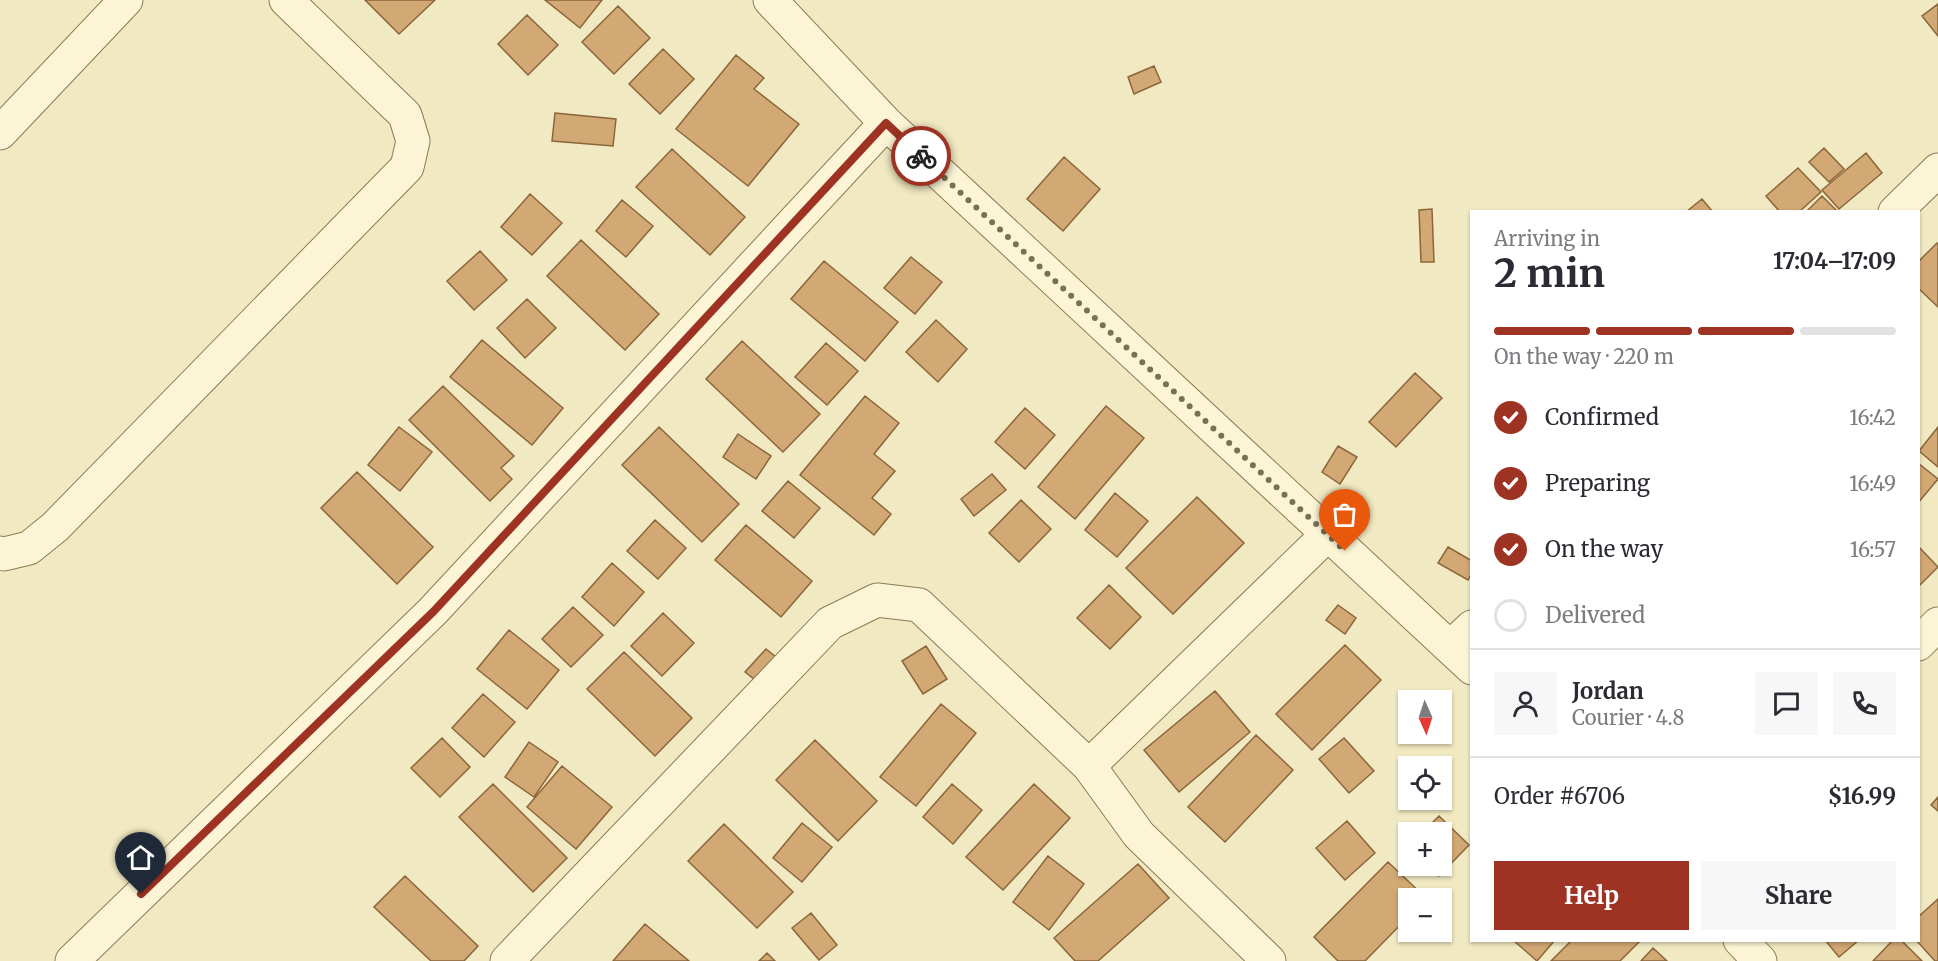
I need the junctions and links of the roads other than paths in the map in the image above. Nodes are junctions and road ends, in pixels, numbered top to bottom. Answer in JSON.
{"nodes":[{"id":1,"x":126,"y":0,"type":"edge"},
{"id":2,"x":286,"y":0,"type":"edge"},
{"id":3,"x":770,"y":0,"type":"edge"},
{"id":4,"x":886,"y":123,"type":"junction"},
{"id":5,"x":0,"y":133,"type":"edge"},
{"id":6,"x":1938,"y":170,"type":"edge"},
{"id":7,"x":1897,"y":210,"type":"edge"},
{"id":8,"x":1327,"y":535,"type":"junction"},
{"id":9,"x":0,"y":553,"type":"edge"},
{"id":10,"x":1938,"y":624,"type":"edge"},
{"id":11,"x":1920,"y":642,"type":"edge"},
{"id":12,"x":1465,"y":648,"type":"edge"},
{"id":13,"x":1089,"y":766,"type":"junction"},
{"id":14,"x":1742,"y":942,"type":"edge"},
{"id":15,"x":72,"y":961,"type":"edge"},
{"id":16,"x":507,"y":961,"type":"edge"},
{"id":17,"x":1269,"y":961,"type":"edge"},
{"id":18,"x":1760,"y":961,"type":"edge"}],
"edges":[{"from":1,"to":5,"type":"street"},
{"from":2,"to":9,"type":"street"},
{"from":3,"to":4,"type":"street"},
{"from":4,"to":8,"type":"street"},
{"from":4,"to":15,"type":"street"},
{"from":6,"to":7,"type":"street"},
{"from":8,"to":12,"type":"street"},
{"from":8,"to":13,"type":"street"},
{"from":10,"to":11,"type":"street"},
{"from":13,"to":16,"type":"street"},
{"from":13,"to":17,"type":"street"},
{"from":14,"to":18,"type":"street"}]}
